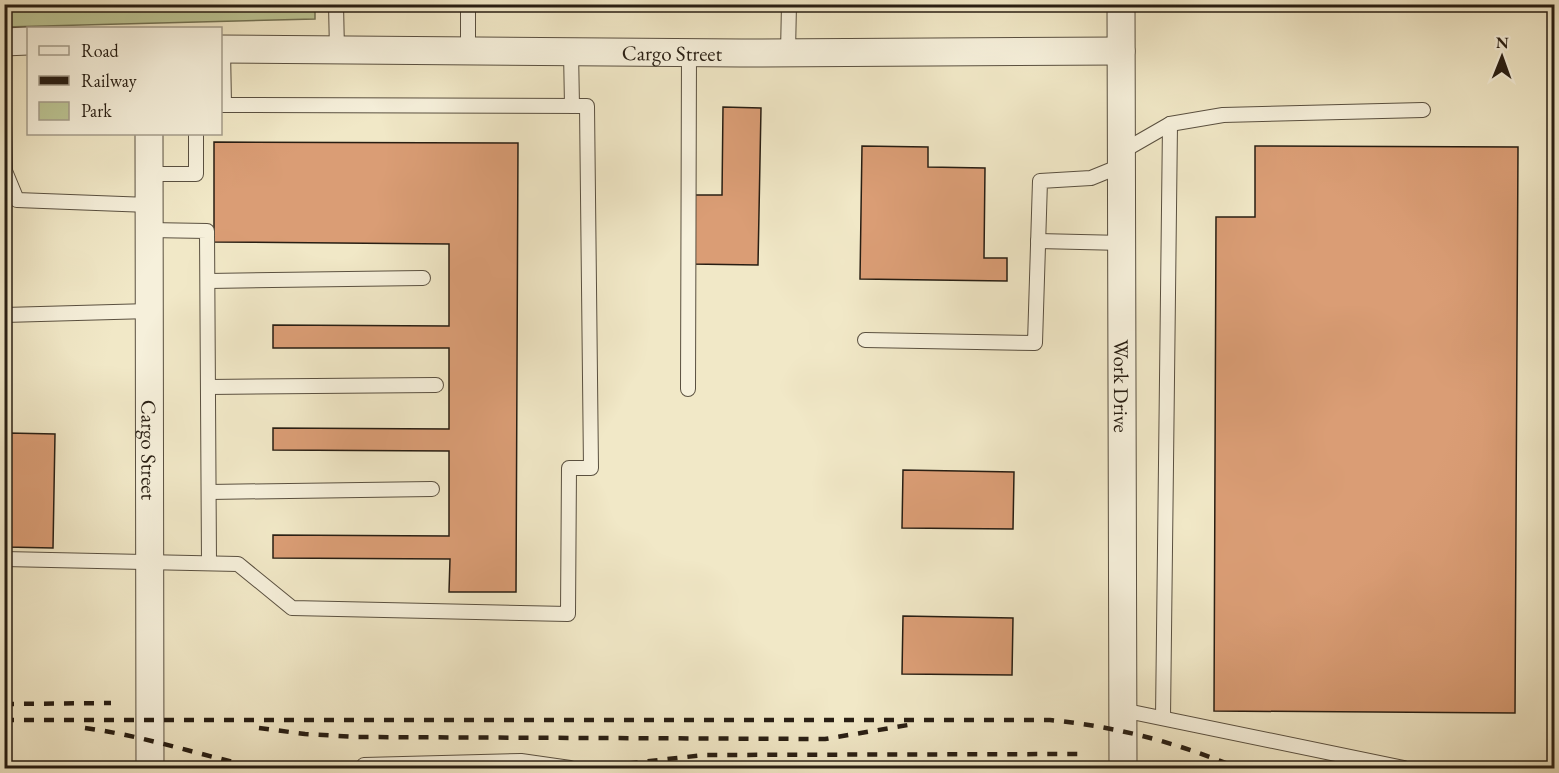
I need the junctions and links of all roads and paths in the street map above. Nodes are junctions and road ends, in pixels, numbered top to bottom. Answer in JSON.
{"nodes":[{"id":1,"x":336,"y":4,"type":"edge"},
{"id":2,"x":468,"y":4,"type":"edge"},
{"id":3,"x":789,"y":4,"type":"edge"},
{"id":4,"x":1121,"y":4,"type":"edge"},
{"id":5,"x":27,"y":41,"type":"edge"},
{"id":6,"x":4,"y":42,"type":"edge"},
{"id":7,"x":222,"y":49,"type":"edge"},
{"id":8,"x":337,"y":51,"type":"junction"},
{"id":9,"x":468,"y":51,"type":"junction"},
{"id":10,"x":571,"y":51,"type":"junction"},
{"id":11,"x":1121,"y":51,"type":"junction"},
{"id":12,"x":689,"y":52,"type":"junction"},
{"id":13,"x":788,"y":52,"type":"junction"},
{"id":14,"x":222,"y":105,"type":"edge"},
{"id":15,"x":572,"y":106,"type":"junction"},
{"id":16,"x":1423,"y":110,"type":"dead end"},
{"id":17,"x":4,"y":123,"type":"edge"},
{"id":18,"x":1170,"y":124,"type":"junction"},
{"id":19,"x":149,"y":135,"type":"edge"},
{"id":20,"x":196,"y":135,"type":"edge"},
{"id":21,"x":1123,"y":158,"type":"junction"},
{"id":22,"x":149,"y":174,"type":"junction"},
{"id":23,"x":149,"y":218,"type":"junction"},
{"id":24,"x":1038,"y":242,"type":"junction"},
{"id":25,"x":1123,"y":243,"type":"junction"},
{"id":26,"x":423,"y":278,"type":"dead end"},
{"id":27,"x":208,"y":281,"type":"junction"},
{"id":28,"x":150,"y":311,"type":"junction"},
{"id":29,"x":4,"y":315,"type":"edge"},
{"id":30,"x":865,"y":340,"type":"dead end"},
{"id":31,"x":436,"y":385,"type":"dead end"},
{"id":32,"x":208,"y":387,"type":"junction"},
{"id":33,"x":688,"y":389,"type":"dead end"},
{"id":34,"x":432,"y":489,"type":"dead end"},
{"id":35,"x":209,"y":492,"type":"junction"},
{"id":36,"x":4,"y":559,"type":"edge"},
{"id":37,"x":150,"y":562,"type":"junction"},
{"id":38,"x":209,"y":563,"type":"junction"},
{"id":39,"x":1122,"y":710,"type":"junction"},
{"id":40,"x":1163,"y":718,"type":"junction"},
{"id":41,"x":468,"y":766,"type":"edge"},
{"id":42,"x":150,"y":768,"type":"edge"},
{"id":43,"x":364,"y":768,"type":"edge"},
{"id":44,"x":570,"y":768,"type":"edge"},
{"id":45,"x":1123,"y":768,"type":"edge"},
{"id":46,"x":1404,"y":768,"type":"edge"}],
"edges":[{"from":1,"to":8,"type":"lane"},
{"from":2,"to":9,"type":"lane"},
{"from":3,"to":13,"type":"lane"},
{"from":4,"to":11,"type":"street","name":"Work Drive"},
{"from":5,"to":6,"type":"street"},
{"from":7,"to":8,"type":"street","name":"Cargo Street"},
{"from":7,"to":14,"type":"lane"},
{"from":8,"to":9,"type":"street","name":"Cargo Street"},
{"from":9,"to":10,"type":"street","name":"Cargo Street"},
{"from":10,"to":12,"type":"street","name":"Cargo Street"},
{"from":10,"to":15,"type":"lane"},
{"from":11,"to":13,"type":"street","name":"Cargo Street"},
{"from":11,"to":21,"type":"street","name":"Work Drive"},
{"from":12,"to":13,"type":"street","name":"Cargo Street"},
{"from":12,"to":33,"type":"lane"},
{"from":14,"to":15,"type":"lane"},
{"from":15,"to":38,"type":"lane"},
{"from":16,"to":18,"type":"lane"},
{"from":17,"to":23,"type":"lane"},
{"from":18,"to":21,"type":"lane"},
{"from":18,"to":40,"type":"lane"},
{"from":19,"to":22,"type":"street","name":"Cargo Street"},
{"from":20,"to":22,"type":"lane"},
{"from":21,"to":24,"type":"lane"},
{"from":21,"to":25,"type":"street","name":"Work Drive"},
{"from":22,"to":23,"type":"street","name":"Cargo Street"},
{"from":23,"to":27,"type":"lane"},
{"from":23,"to":28,"type":"street","name":"Cargo Street"},
{"from":24,"to":25,"type":"lane"},
{"from":24,"to":30,"type":"lane"},
{"from":25,"to":39,"type":"street","name":"Work Drive"},
{"from":26,"to":27,"type":"lane"},
{"from":27,"to":32,"type":"lane"},
{"from":28,"to":29,"type":"lane"},
{"from":28,"to":37,"type":"street","name":"Cargo Street"},
{"from":31,"to":32,"type":"lane"},
{"from":32,"to":35,"type":"lane"},
{"from":34,"to":35,"type":"lane"},
{"from":35,"to":38,"type":"lane"},
{"from":36,"to":37,"type":"lane"},
{"from":37,"to":38,"type":"lane"},
{"from":37,"to":42,"type":"street","name":"Cargo Street"},
{"from":39,"to":40,"type":"lane"},
{"from":39,"to":45,"type":"street","name":"Work Drive"},
{"from":40,"to":46,"type":"lane"},
{"from":41,"to":43,"type":"lane"},
{"from":41,"to":44,"type":"lane"}]}
